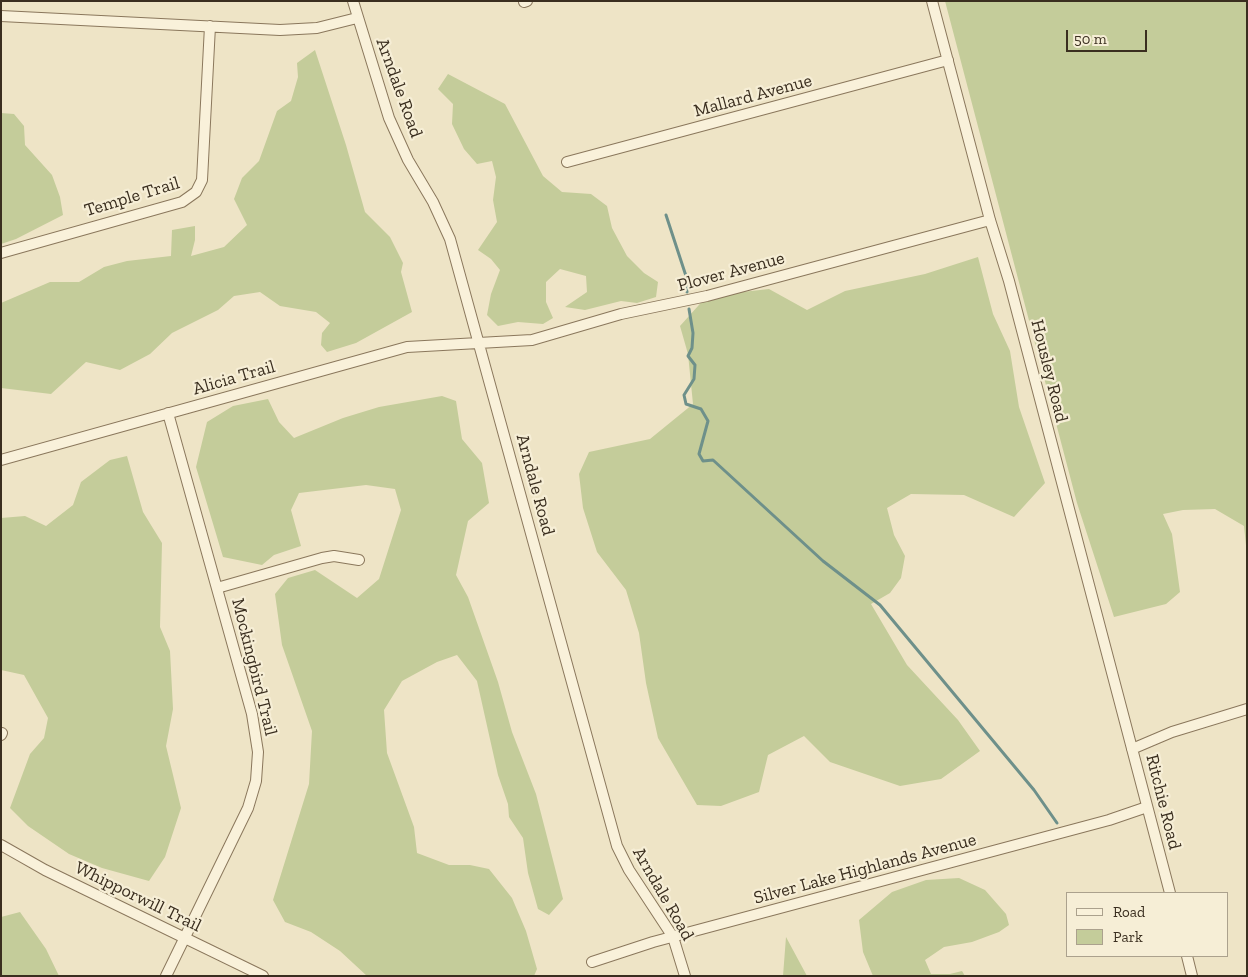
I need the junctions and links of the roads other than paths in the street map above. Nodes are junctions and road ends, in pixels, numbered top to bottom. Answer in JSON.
{"nodes":[{"id":1,"x":353,"y":1,"type":"edge"},
{"id":2,"x":932,"y":1,"type":"edge"},
{"id":3,"x":1,"y":16,"type":"edge"},
{"id":4,"x":357,"y":18,"type":"junction"},
{"id":5,"x":210,"y":26,"type":"junction"},
{"id":6,"x":948,"y":60,"type":"junction"},
{"id":7,"x":567,"y":162,"type":"dead end"},
{"id":8,"x":990,"y":220,"type":"junction"},
{"id":9,"x":1,"y":253,"type":"edge"},
{"id":10,"x":479,"y":344,"type":"junction"},
{"id":11,"x":168,"y":413,"type":"junction"},
{"id":12,"x":1,"y":460,"type":"edge"},
{"id":13,"x":359,"y":560,"type":"dead end"},
{"id":14,"x":217,"y":588,"type":"junction"},
{"id":15,"x":1247,"y":709,"type":"edge"},
{"id":16,"x":1132,"y":749,"type":"junction"},
{"id":17,"x":1147,"y":807,"type":"junction"},
{"id":18,"x":1,"y":845,"type":"edge"},
{"id":19,"x":1170,"y":892,"type":"edge"},
{"id":20,"x":673,"y":937,"type":"junction"},
{"id":21,"x":184,"y":938,"type":"junction"},
{"id":22,"x":1187,"y":957,"type":"edge"},
{"id":23,"x":592,"y":962,"type":"dead end"},
{"id":24,"x":166,"y":976,"type":"edge"},
{"id":25,"x":263,"y":976,"type":"edge"},
{"id":26,"x":685,"y":976,"type":"edge"},
{"id":27,"x":1192,"y":976,"type":"edge"}],
"edges":[{"from":1,"to":4,"type":"street","name":"Arndale Road"},
{"from":2,"to":6,"type":"street","name":"Housley Road"},
{"from":3,"to":5,"type":"street"},
{"from":4,"to":5,"type":"street"},
{"from":4,"to":10,"type":"street","name":"Arndale Road"},
{"from":5,"to":9,"type":"street","name":"Temple Trail"},
{"from":6,"to":7,"type":"street","name":"Mallard Avenue"},
{"from":6,"to":8,"type":"street","name":"Housley Road"},
{"from":8,"to":10,"type":"street","name":"Plover Avenue"},
{"from":8,"to":16,"type":"street","name":"Housley Road"},
{"from":10,"to":11,"type":"street","name":"Alicia Trail"},
{"from":10,"to":20,"type":"street","name":"Arndale Road"},
{"from":11,"to":12,"type":"street","name":"Alicia Trail"},
{"from":11,"to":14,"type":"street","name":"Mockingbird Trail"},
{"from":13,"to":14,"type":"street"},
{"from":14,"to":21,"type":"street","name":"Mockingbird Trail"},
{"from":15,"to":16,"type":"street","name":"Ritchie Road"},
{"from":16,"to":17,"type":"street","name":"Ritchie Road"},
{"from":17,"to":19,"type":"street","name":"Ritchie Road"},
{"from":17,"to":20,"type":"street","name":"Silver Lake Highlands Avenue"},
{"from":18,"to":21,"type":"street","name":"Whipporwill Trail"},
{"from":20,"to":23,"type":"street","name":"Silver Lake Highlands Avenue"},
{"from":20,"to":26,"type":"street","name":"Arndale Road"},
{"from":21,"to":24,"type":"street","name":"Mockingbird Trail"},
{"from":21,"to":25,"type":"street","name":"Whipporwill Trail"},
{"from":22,"to":27,"type":"street"}]}
